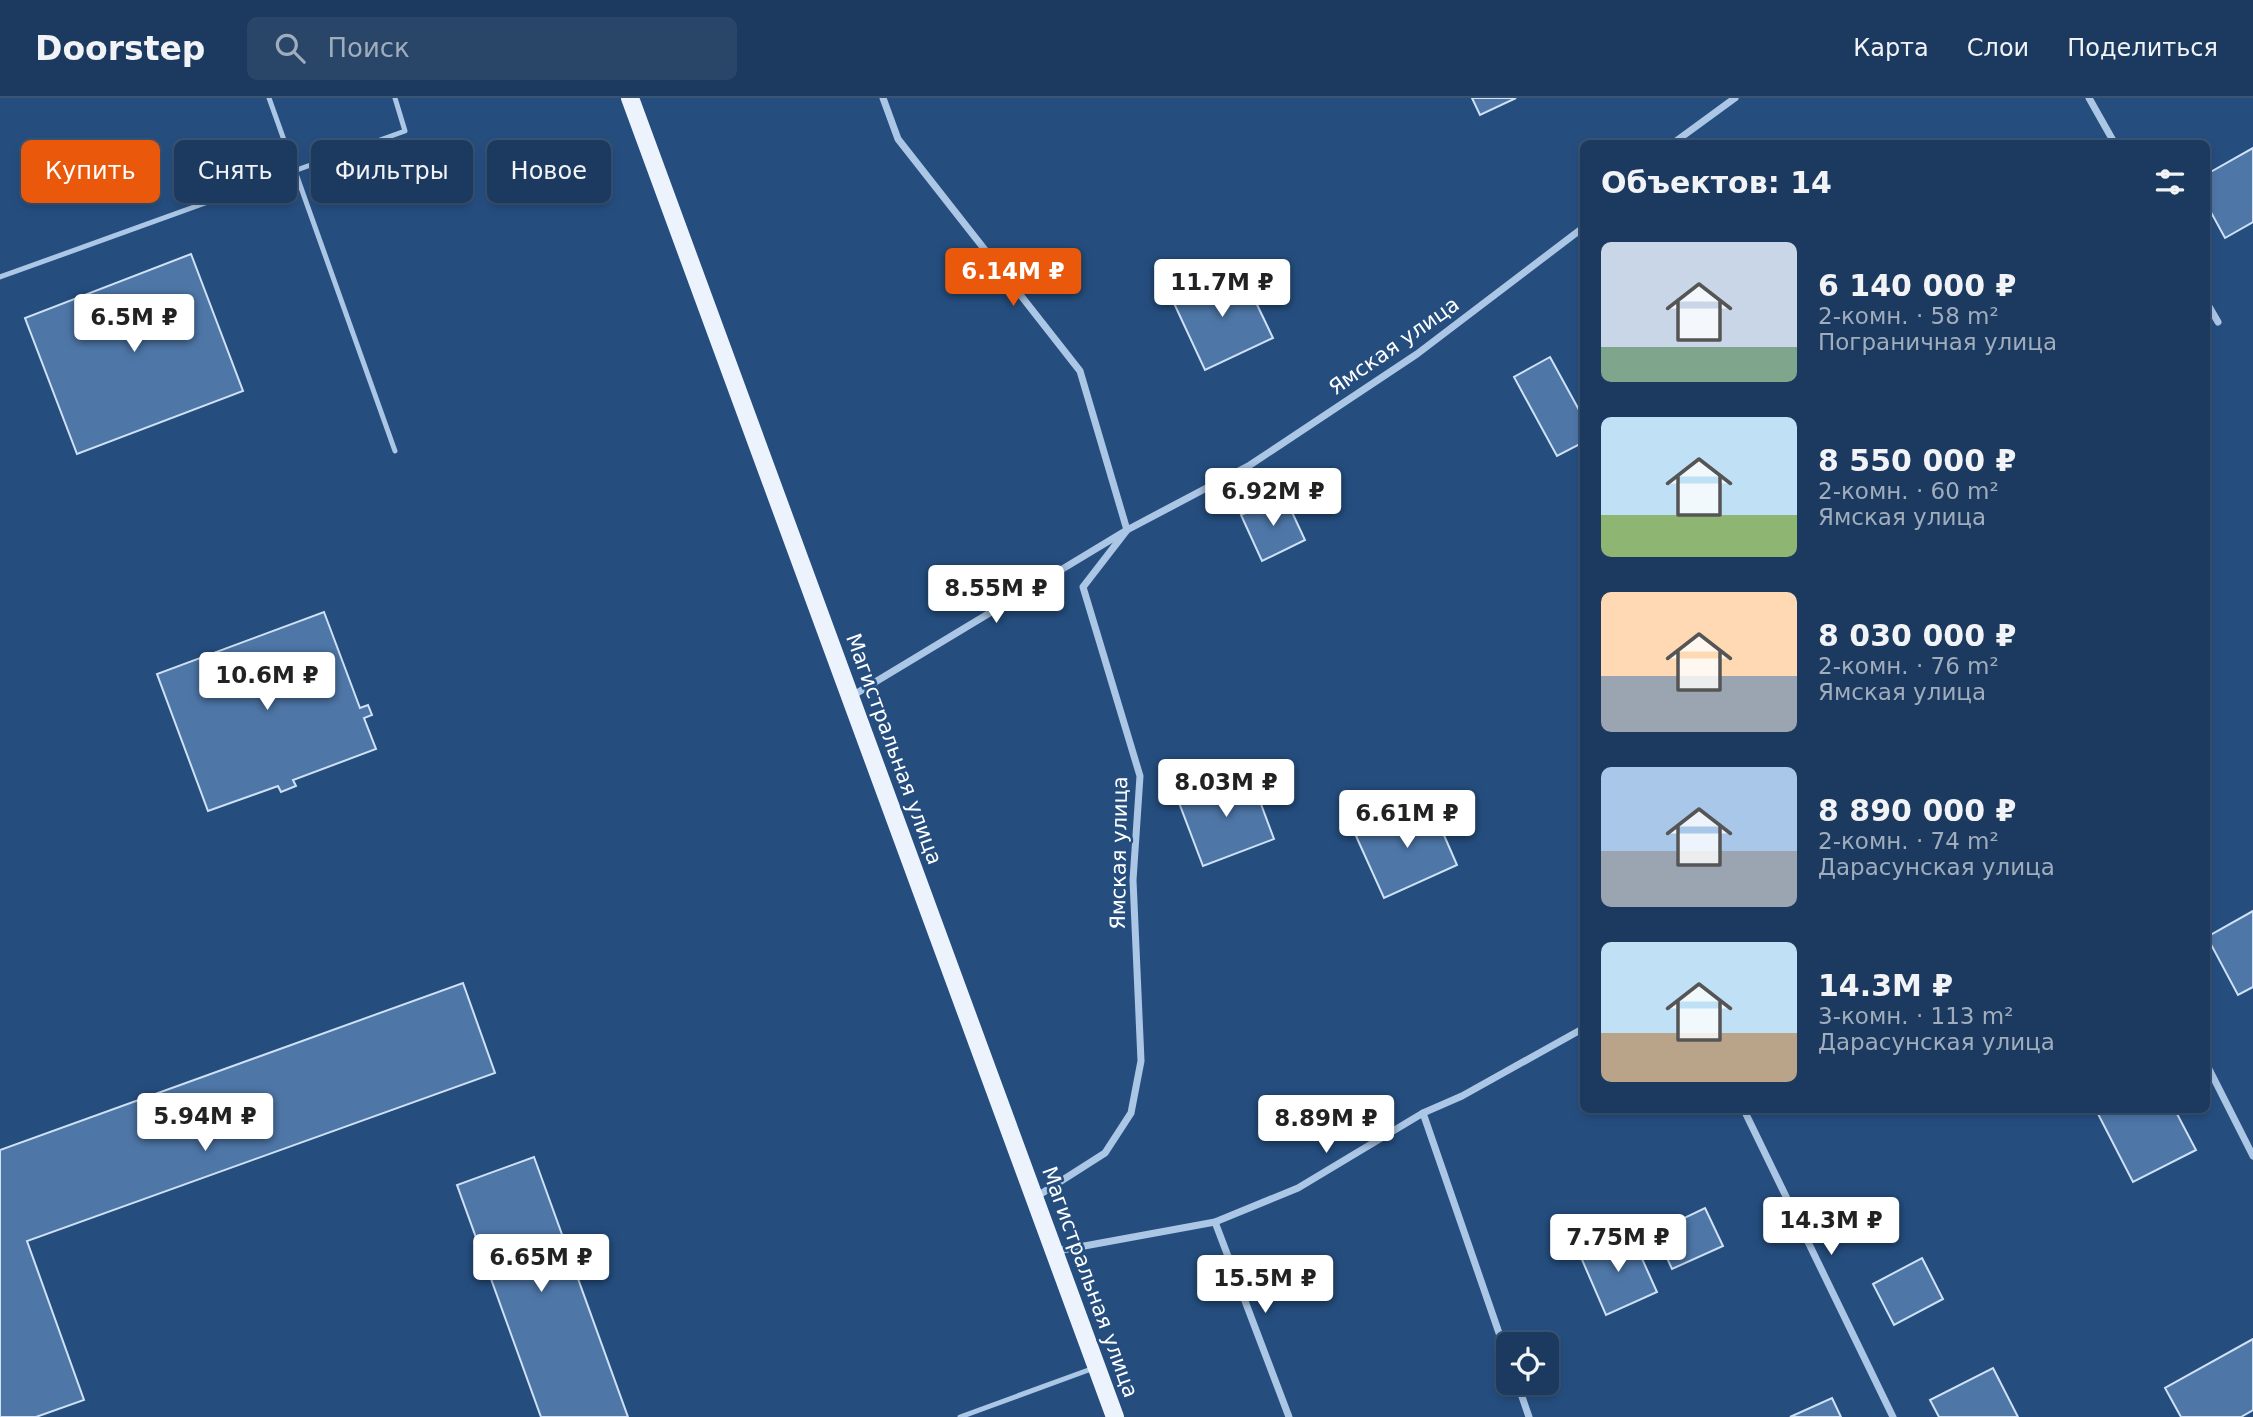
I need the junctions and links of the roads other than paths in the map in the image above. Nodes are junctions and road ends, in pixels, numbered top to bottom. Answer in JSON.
{"nodes":[{"id":1,"x":269,"y":98,"type":"edge"},
{"id":2,"x":395,"y":98,"type":"edge"},
{"id":3,"x":630,"y":98,"type":"edge"},
{"id":4,"x":883,"y":98,"type":"edge"},
{"id":5,"x":1735,"y":98,"type":"edge"},
{"id":6,"x":2089,"y":98,"type":"edge"},
{"id":7,"x":283,"y":140,"type":"edge"},
{"id":8,"x":1677,"y":140,"type":"edge"},
{"id":9,"x":2113,"y":140,"type":"edge"},
{"id":10,"x":297,"y":170,"type":"edge"},
{"id":11,"x":297,"y":179,"type":"edge"},
{"id":12,"x":205,"y":203,"type":"edge"},
{"id":13,"x":1580,"y":231,"type":"edge"},
{"id":14,"x":0,"y":277,"type":"edge"},
{"id":15,"x":2210,"y":308,"type":"edge"},
{"id":16,"x":2218,"y":322,"type":"dead end"},
{"id":17,"x":395,"y":451,"type":"dead end"},
{"id":18,"x":1127,"y":530,"type":"junction"},
{"id":19,"x":850,"y":697,"type":"junction"},
{"id":20,"x":1580,"y":1030,"type":"edge"},
{"id":21,"x":2210,"y":1071,"type":"edge"},
{"id":22,"x":1423,"y":1113,"type":"junction"},
{"id":23,"x":1745,"y":1113,"type":"edge"},
{"id":24,"x":2253,"y":1156,"type":"edge"},
{"id":25,"x":1036,"y":1198,"type":"junction"},
{"id":26,"x":1215,"y":1222,"type":"junction"},
{"id":27,"x":1057,"y":1251,"type":"junction"},
{"id":28,"x":1499,"y":1332,"type":"edge"},
{"id":29,"x":1097,"y":1367,"type":"junction"},
{"id":30,"x":1521,"y":1395,"type":"edge"},
{"id":31,"x":960,"y":1417,"type":"edge"},
{"id":32,"x":1115,"y":1417,"type":"edge"},
{"id":33,"x":1289,"y":1417,"type":"edge"},
{"id":34,"x":1529,"y":1417,"type":"edge"},
{"id":35,"x":1893,"y":1417,"type":"edge"}],
"edges":[{"from":1,"to":7,"type":"lane"},
{"from":2,"to":10,"type":"lane"},
{"from":3,"to":19,"type":"main road","name":"Магистральная улица"},
{"from":4,"to":18,"type":"street"},
{"from":5,"to":8,"type":"street"},
{"from":6,"to":9,"type":"street"},
{"from":11,"to":17,"type":"lane"},
{"from":12,"to":14,"type":"lane"},
{"from":13,"to":18,"type":"street","name":"Ямская улица"},
{"from":15,"to":16,"type":"street"},
{"from":18,"to":19,"type":"street"},
{"from":18,"to":25,"type":"street","name":"Ямская улица"},
{"from":19,"to":25,"type":"main road","name":"Магистральная улица"},
{"from":20,"to":22,"type":"street"},
{"from":21,"to":24,"type":"street"},
{"from":22,"to":26,"type":"street"},
{"from":22,"to":28,"type":"street"},
{"from":23,"to":35,"type":"street"},
{"from":25,"to":27,"type":"main road","name":"Магистральная улица"},
{"from":26,"to":27,"type":"street"},
{"from":26,"to":33,"type":"street"},
{"from":27,"to":29,"type":"main road","name":"Магистральная улица"},
{"from":29,"to":31,"type":"lane"},
{"from":29,"to":32,"type":"main road","name":"Магистральная улица"},
{"from":30,"to":34,"type":"street"}]}
